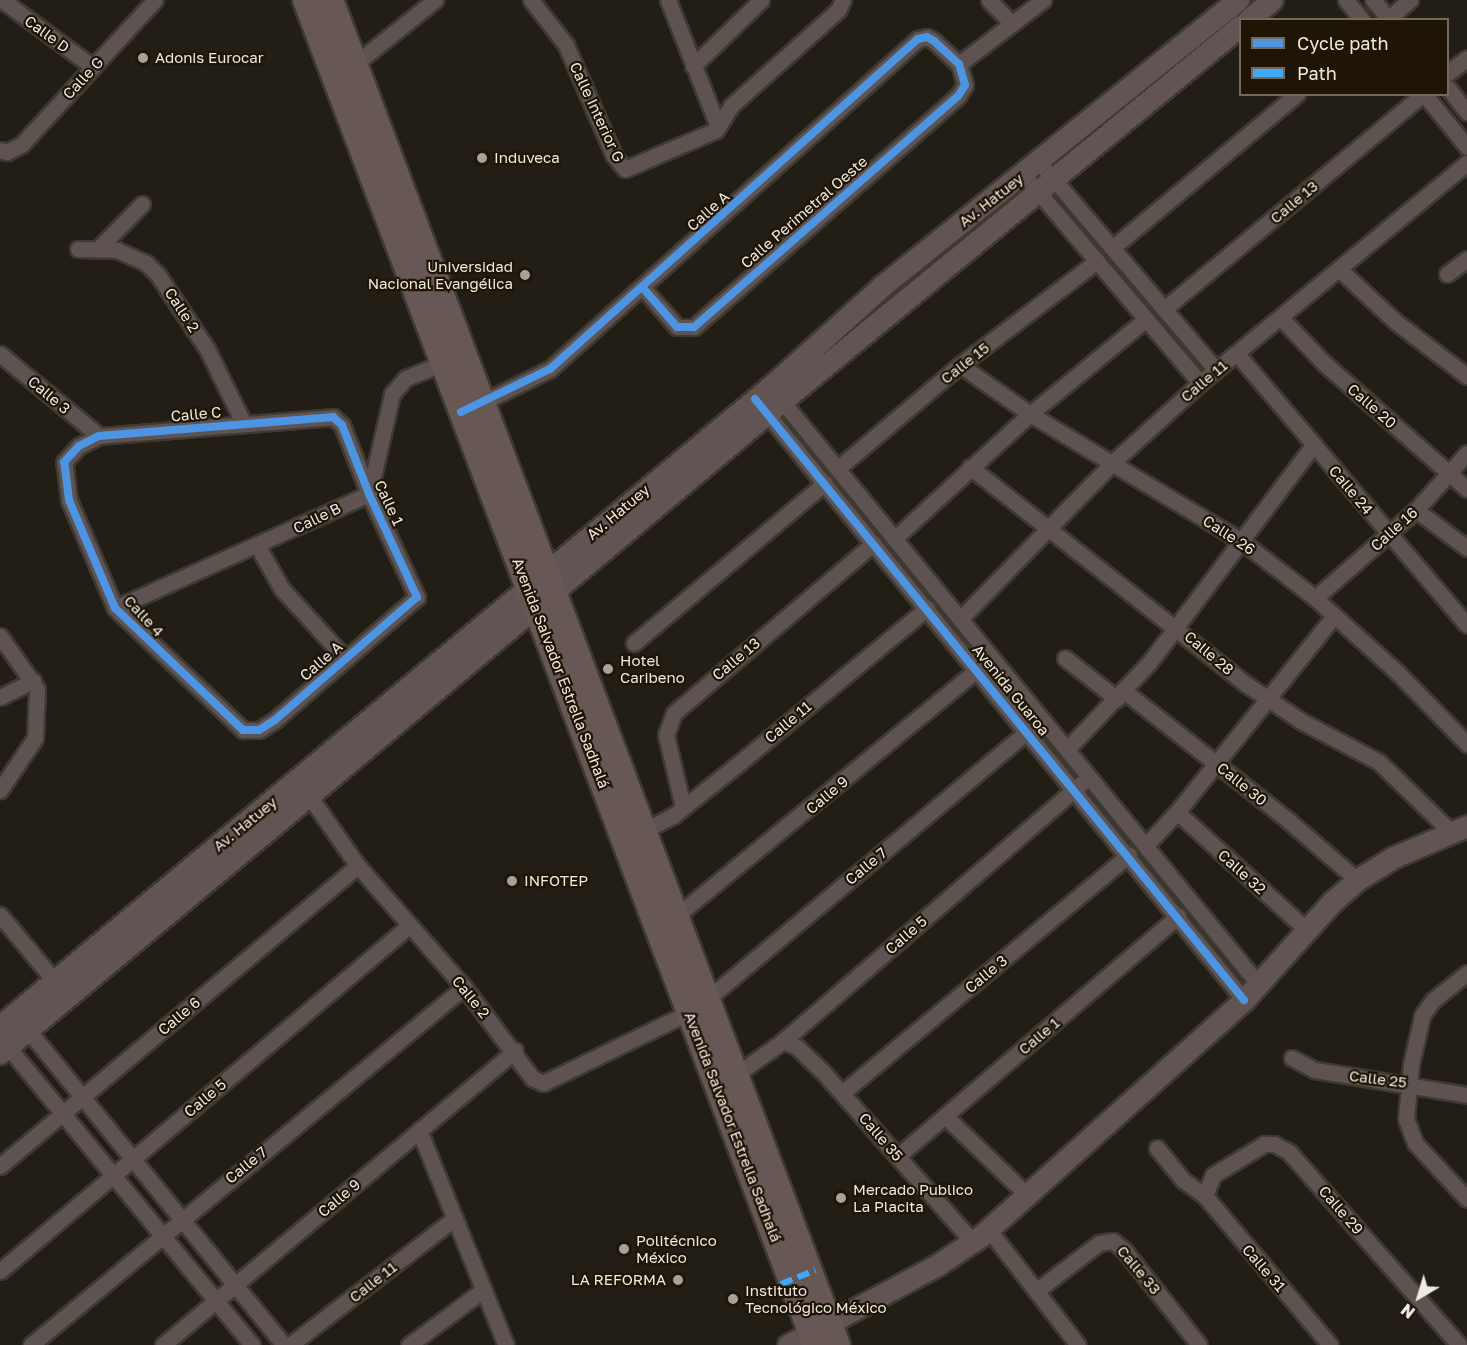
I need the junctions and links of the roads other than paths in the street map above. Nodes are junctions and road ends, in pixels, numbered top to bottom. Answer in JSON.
{"nodes":[{"id":1,"x":2,"y":0,"type":"edge"},
{"id":2,"x":155,"y":0,"type":"edge"},
{"id":3,"x":306,"y":0,"type":"edge"},
{"id":4,"x":330,"y":0,"type":"edge"},
{"id":5,"x":435,"y":0,"type":"edge"},
{"id":6,"x":531,"y":0,"type":"edge"},
{"id":7,"x":668,"y":0,"type":"edge"},
{"id":8,"x":761,"y":0,"type":"edge"},
{"id":9,"x":843,"y":0,"type":"edge"},
{"id":10,"x":989,"y":0,"type":"edge"},
{"id":11,"x":1043,"y":0,"type":"edge"},
{"id":12,"x":1238,"y":0,"type":"edge"},
{"id":13,"x":1272,"y":0,"type":"edge"},
{"id":14,"x":1346,"y":0,"type":"edge"},
{"id":15,"x":1373,"y":0,"type":"edge"},
{"id":16,"x":1410,"y":0,"type":"edge"},
{"id":17,"x":1250,"y":18,"type":"edge"},
{"id":18,"x":1360,"y":18,"type":"edge"},
{"id":19,"x":1388,"y":18,"type":"edge"},
{"id":20,"x":1390,"y":18,"type":"edge"},
{"id":21,"x":1012,"y":24,"type":"junction"},
{"id":22,"x":1239,"y":27,"type":"edge"},
{"id":23,"x":1467,"y":58,"type":"edge"},
{"id":24,"x":959,"y":64,"type":"junction"},
{"id":25,"x":693,"y":66,"type":"junction"},
{"id":26,"x":93,"y":67,"type":"junction"},
{"id":27,"x":345,"y":72,"type":"junction"},
{"id":28,"x":1449,"y":72,"type":"edge"},
{"id":29,"x":1449,"y":89,"type":"edge"},
{"id":30,"x":1295,"y":96,"type":"edge"},
{"id":31,"x":1422,"y":96,"type":"edge"},
{"id":32,"x":1426,"y":96,"type":"edge"},
{"id":33,"x":1467,"y":112,"type":"edge"},
{"id":34,"x":718,"y":126,"type":"junction"},
{"id":35,"x":1467,"y":147,"type":"edge"},
{"id":36,"x":4,"y":151,"type":"edge"},
{"id":37,"x":1467,"y":164,"type":"edge"},
{"id":38,"x":1031,"y":168,"type":"junction"},
{"id":39,"x":1045,"y":184,"type":"junction"},
{"id":40,"x":142,"y":204,"type":"dead end"},
{"id":41,"x":100,"y":247,"type":"junction"},
{"id":42,"x":1112,"y":248,"type":"junction"},
{"id":43,"x":78,"y":249,"type":"dead end"},
{"id":44,"x":1467,"y":259,"type":"edge"},
{"id":45,"x":1097,"y":261,"type":"junction"},
{"id":46,"x":1341,"y":270,"type":"junction"},
{"id":47,"x":1447,"y":274,"type":"dead end"},
{"id":48,"x":643,"y":288,"type":"junction"},
{"id":49,"x":1164,"y":309,"type":"junction"},
{"id":50,"x":1282,"y":319,"type":"junction"},
{"id":51,"x":1145,"y":320,"type":"junction"},
{"id":52,"x":0,"y":354,"type":"edge"},
{"id":53,"x":1237,"y":354,"type":"junction"},
{"id":54,"x":443,"y":363,"type":"junction"},
{"id":55,"x":960,"y":365,"type":"junction"},
{"id":56,"x":1216,"y":370,"type":"junction"},
{"id":57,"x":1466,"y":373,"type":"edge"},
{"id":58,"x":1200,"y":383,"type":"junction"},
{"id":59,"x":768,"y":400,"type":"junction"},
{"id":60,"x":471,"y":407,"type":"junction"},
{"id":61,"x":1030,"y":414,"type":"junction"},
{"id":62,"x":339,"y":421,"type":"joint"},
{"id":63,"x":244,"y":424,"type":"junction"},
{"id":64,"x":99,"y":436,"type":"junction"},
{"id":65,"x":1314,"y":444,"type":"junction"},
{"id":66,"x":1467,"y":453,"type":"edge"},
{"id":67,"x":64,"y":462,"type":"joint"},
{"id":68,"x":1111,"y":464,"type":"junction"},
{"id":69,"x":970,"y":467,"type":"junction"},
{"id":70,"x":837,"y":469,"type":"junction"},
{"id":71,"x":1449,"y":473,"type":"junction"},
{"id":72,"x":825,"y":483,"type":"junction"},
{"id":73,"x":1467,"y":489,"type":"edge"},
{"id":74,"x":369,"y":494,"type":"junction"},
{"id":75,"x":1416,"y":510,"type":"junction"},
{"id":76,"x":1047,"y":528,"type":"junction"},
{"id":77,"x":1389,"y":535,"type":"junction"},
{"id":78,"x":895,"y":538,"type":"junction"},
{"id":79,"x":1240,"y":540,"type":"junction"},
{"id":80,"x":874,"y":543,"type":"junction"},
{"id":81,"x":258,"y":547,"type":"junction"},
{"id":82,"x":1467,"y":548,"type":"edge"},
{"id":83,"x":541,"y":591,"type":"junction"},
{"id":84,"x":417,"y":597,"type":"joint"},
{"id":85,"x":1315,"y":598,"type":"junction"},
{"id":86,"x":115,"y":608,"type":"junction"},
{"id":87,"x":927,"y":608,"type":"junction"},
{"id":88,"x":1334,"y":616,"type":"junction"},
{"id":89,"x":960,"y":619,"type":"junction"},
{"id":90,"x":1467,"y":624,"type":"edge"},
{"id":91,"x":1178,"y":627,"type":"junction"},
{"id":92,"x":0,"y":636,"type":"edge"},
{"id":93,"x":634,"y":642,"type":"dead end"},
{"id":94,"x":344,"y":657,"type":"junction"},
{"id":95,"x":1065,"y":658,"type":"dead end"},
{"id":96,"x":977,"y":670,"type":"junction"},
{"id":97,"x":33,"y":681,"type":"junction"},
{"id":98,"x":1120,"y":695,"type":"junction"},
{"id":99,"x":0,"y":697,"type":"edge"},
{"id":100,"x":1267,"y":699,"type":"junction"},
{"id":101,"x":237,"y":727,"type":"joint"},
{"id":102,"x":1026,"y":732,"type":"junction"},
{"id":103,"x":1467,"y":744,"type":"edge"},
{"id":104,"x":1068,"y":748,"type":"junction"},
{"id":105,"x":1217,"y":764,"type":"junction"},
{"id":106,"x":1090,"y":777,"type":"junction"},
{"id":107,"x":304,"y":788,"type":"junction"},
{"id":108,"x":0,"y":790,"type":"edge"},
{"id":109,"x":1075,"y":790,"type":"junction"},
{"id":110,"x":683,"y":807,"type":"junction"},
{"id":111,"x":1177,"y":812,"type":"junction"},
{"id":112,"x":1459,"y":829,"type":"edge"},
{"id":113,"x":645,"y":831,"type":"junction"},
{"id":114,"x":1146,"y":844,"type":"junction"},
{"id":115,"x":1129,"y":855,"type":"junction"},
{"id":116,"x":358,"y":866,"type":"junction"},
{"id":117,"x":1357,"y":880,"type":"junction"},
{"id":118,"x":0,"y":915,"type":"edge"},
{"id":119,"x":1178,"y":916,"type":"junction"},
{"id":120,"x":675,"y":917,"type":"junction"},
{"id":121,"x":410,"y":925,"type":"junction"},
{"id":122,"x":1308,"y":931,"type":"junction"},
{"id":123,"x":1467,"y":974,"type":"edge"},
{"id":124,"x":54,"y":980,"type":"junction"},
{"id":125,"x":1259,"y":985,"type":"junction"},
{"id":126,"x":464,"y":987,"type":"junction"},
{"id":127,"x":1244,"y":1000,"type":"junction"},
{"id":128,"x":698,"y":1006,"type":"junction"},
{"id":129,"x":14,"y":1023,"type":"edge"},
{"id":130,"x":783,"y":1041,"type":"junction"},
{"id":131,"x":3,"y":1045,"type":"edge"},
{"id":132,"x":515,"y":1051,"type":"junction"},
{"id":133,"x":1292,"y":1058,"type":"dead end"},
{"id":134,"x":726,"y":1081,"type":"junction"},
{"id":135,"x":1409,"y":1083,"type":"junction"},
{"id":136,"x":842,"y":1093,"type":"junction"},
{"id":137,"x":1467,"y":1095,"type":"edge"},
{"id":138,"x":82,"y":1097,"type":"junction"},
{"id":139,"x":63,"y":1112,"type":"junction"},
{"id":140,"x":945,"y":1116,"type":"junction"},
{"id":141,"x":419,"y":1130,"type":"junction"},
{"id":142,"x":1157,"y":1148,"type":"dead end"},
{"id":143,"x":898,"y":1156,"type":"junction"},
{"id":144,"x":133,"y":1159,"type":"junction"},
{"id":145,"x":0,"y":1166,"type":"edge"},
{"id":146,"x":116,"y":1174,"type":"junction"},
{"id":147,"x":1205,"y":1191,"type":"junction"},
{"id":148,"x":1027,"y":1195,"type":"junction"},
{"id":149,"x":1467,"y":1199,"type":"edge"},
{"id":150,"x":181,"y":1218,"type":"junction"},
{"id":151,"x":455,"y":1218,"type":"junction"},
{"id":152,"x":162,"y":1233,"type":"junction"},
{"id":153,"x":981,"y":1236,"type":"junction"},
{"id":154,"x":0,"y":1271,"type":"edge"},
{"id":155,"x":234,"y":1286,"type":"junction"},
{"id":156,"x":483,"y":1290,"type":"junction"},
{"id":157,"x":1036,"y":1291,"type":"junction"},
{"id":158,"x":216,"y":1301,"type":"junction"},
{"id":159,"x":823,"y":1336,"type":"edge"},
{"id":160,"x":1073,"y":1343,"type":"edge"},
{"id":161,"x":31,"y":1345,"type":"edge"},
{"id":162,"x":163,"y":1345,"type":"edge"},
{"id":163,"x":252,"y":1345,"type":"edge"},
{"id":164,"x":284,"y":1345,"type":"edge"},
{"id":165,"x":290,"y":1345,"type":"edge"},
{"id":166,"x":409,"y":1345,"type":"edge"},
{"id":167,"x":506,"y":1345,"type":"edge"},
{"id":168,"x":788,"y":1345,"type":"edge"},
{"id":169,"x":1199,"y":1345,"type":"edge"},
{"id":170,"x":1330,"y":1345,"type":"edge"},
{"id":171,"x":1459,"y":1345,"type":"edge"}],
"edges":[{"from":1,"to":26,"type":"street","name":"Calle D"},
{"from":2,"to":26,"type":"street","name":"Calle G"},
{"from":3,"to":27,"type":"highway","name":"Avenida Salvador Estrella Sadhalá"},
{"from":4,"to":27,"type":"highway","name":"Avenida Salvador Estrella Sadhalá"},
{"from":5,"to":27,"type":"street"},
{"from":6,"to":34,"type":"street","name":"Calle Interior G"},
{"from":7,"to":25,"type":"street"},
{"from":8,"to":25,"type":"street"},
{"from":9,"to":34,"type":"street","name":"Calle Interior G"},
{"from":10,"to":21,"type":"street"},
{"from":11,"to":21,"type":"street"},
{"from":12,"to":38,"type":"main road","name":"Av. Hatuey"},
{"from":13,"to":17,"type":"main road"},
{"from":14,"to":18,"type":"street"},
{"from":15,"to":19,"type":"street"},
{"from":16,"to":20,"type":"street"},
{"from":21,"to":24,"type":"street"},
{"from":22,"to":39,"type":"main road","name":"Av. Hatuey"},
{"from":23,"to":28,"type":"street"},
{"from":24,"to":48,"type":"street","name":"Calle A"},
{"from":24,"to":48,"type":"street","name":"Calle Perimetral Oeste"},
{"from":25,"to":34,"type":"street"},
{"from":26,"to":36,"type":"street","name":"Calle G"},
{"from":27,"to":54,"type":"highway","name":"Avenida Salvador Estrella Sadhalá"},
{"from":27,"to":60,"type":"highway","name":"Avenida Salvador Estrella Sadhalá"},
{"from":29,"to":33,"type":"street"},
{"from":30,"to":42,"type":"street"},
{"from":31,"to":49,"type":"street","name":"Calle 13"},
{"from":32,"to":35,"type":"street"},
{"from":37,"to":46,"type":"street","name":"Calle 11"},
{"from":38,"to":39,"type":"street"},
{"from":38,"to":59,"type":"main road","name":"Av. Hatuey"},
{"from":39,"to":42,"type":"street"},
{"from":39,"to":45,"type":"street"},
{"from":39,"to":59,"type":"main road","name":"Av. Hatuey"},
{"from":40,"to":41,"type":"street"},
{"from":41,"to":43,"type":"street","name":"Calle 2"},
{"from":41,"to":63,"type":"street","name":"Calle 2"},
{"from":42,"to":49,"type":"street"},
{"from":44,"to":47,"type":"street"},
{"from":45,"to":51,"type":"street"},
{"from":45,"to":55,"type":"street","name":"Calle 15"},
{"from":46,"to":50,"type":"street","name":"Calle 11"},
{"from":46,"to":57,"type":"street"},
{"from":48,"to":60,"type":"street","name":"Calle A"},
{"from":49,"to":56,"type":"street"},
{"from":50,"to":53,"type":"street","name":"Calle 11"},
{"from":50,"to":71,"type":"street","name":"Calle 20"},
{"from":51,"to":58,"type":"street"},
{"from":51,"to":61,"type":"street"},
{"from":52,"to":64,"type":"street","name":"Calle 3"},
{"from":53,"to":56,"type":"street","name":"Calle 11"},
{"from":53,"to":65,"type":"street","name":"Calle 24"},
{"from":54,"to":60,"type":"highway","name":"Avenida Salvador Estrella Sadhalá"},
{"from":54,"to":74,"type":"street"},
{"from":55,"to":61,"type":"street","name":"Calle 26"},
{"from":55,"to":70,"type":"street","name":"Calle 15"},
{"from":56,"to":58,"type":"street","name":"Calle 11"},
{"from":58,"to":68,"type":"street","name":"Calle 11"},
{"from":59,"to":70,"type":"street","name":"Avenida Guaroa"},
{"from":59,"to":72,"type":"street","name":"Avenida Guaroa"},
{"from":59,"to":83,"type":"main road","name":"Av. Hatuey"},
{"from":60,"to":83,"type":"highway","name":"Avenida Salvador Estrella Sadhalá"},
{"from":61,"to":68,"type":"street","name":"Calle 26"},
{"from":61,"to":69,"type":"street"},
{"from":62,"to":63,"type":"street","name":"Calle C"},
{"from":62,"to":74,"type":"street","name":"Calle 1"},
{"from":63,"to":64,"type":"street","name":"Calle C"},
{"from":64,"to":67,"type":"street","name":"Calle C"},
{"from":65,"to":77,"type":"street","name":"Calle 24"},
{"from":65,"to":79,"type":"street"},
{"from":66,"to":71,"type":"street","name":"Calle 16"},
{"from":67,"to":86,"type":"street","name":"Calle 4"},
{"from":68,"to":76,"type":"street","name":"Calle 11"},
{"from":68,"to":79,"type":"street","name":"Calle 26"},
{"from":69,"to":76,"type":"street","name":"Calle 28"},
{"from":69,"to":78,"type":"street"},
{"from":70,"to":78,"type":"street","name":"Avenida Guaroa"},
{"from":71,"to":73,"type":"street","name":"Calle 20"},
{"from":71,"to":75,"type":"street","name":"Calle 16"},
{"from":72,"to":80,"type":"street","name":"Avenida Guaroa"},
{"from":72,"to":93,"type":"street"},
{"from":74,"to":81,"type":"street","name":"Calle B"},
{"from":74,"to":84,"type":"street","name":"Calle 1"},
{"from":75,"to":77,"type":"street","name":"Calle 16"},
{"from":75,"to":82,"type":"street"},
{"from":76,"to":89,"type":"street","name":"Calle 11"},
{"from":76,"to":91,"type":"street","name":"Calle 28"},
{"from":77,"to":85,"type":"street","name":"Calle 16"},
{"from":77,"to":90,"type":"street","name":"Calle 24"},
{"from":78,"to":89,"type":"street","name":"Avenida Guaroa"},
{"from":79,"to":85,"type":"street","name":"Calle 26"},
{"from":79,"to":91,"type":"street"},
{"from":80,"to":87,"type":"street","name":"Avenida Guaroa"},
{"from":80,"to":110,"type":"street","name":"Calle 13"},
{"from":81,"to":86,"type":"street","name":"Calle B"},
{"from":81,"to":94,"type":"street"},
{"from":83,"to":107,"type":"main road","name":"Av. Hatuey"},
{"from":83,"to":113,"type":"highway","name":"Avenida Salvador Estrella Sadhalá"},
{"from":83,"to":128,"type":"highway","name":"Avenida Salvador Estrella Sadhalá"},
{"from":84,"to":94,"type":"street","name":"Calle A"},
{"from":85,"to":88,"type":"street","name":"Calle 26"},
{"from":86,"to":101,"type":"street","name":"Calle 4"},
{"from":87,"to":96,"type":"street","name":"Avenida Guaroa"},
{"from":87,"to":110,"type":"street","name":"Calle 11"},
{"from":88,"to":100,"type":"street"},
{"from":88,"to":103,"type":"street","name":"Calle 26"},
{"from":89,"to":104,"type":"street","name":"Avenida Guaroa"},
{"from":91,"to":98,"type":"street"},
{"from":91,"to":100,"type":"street","name":"Calle 28"},
{"from":92,"to":97,"type":"street"},
{"from":94,"to":101,"type":"street","name":"Calle A"},
{"from":95,"to":98,"type":"street","name":"Calle 30"},
{"from":96,"to":102,"type":"street","name":"Avenida Guaroa"},
{"from":96,"to":120,"type":"street","name":"Calle 9"},
{"from":97,"to":99,"type":"street"},
{"from":97,"to":108,"type":"street"},
{"from":98,"to":104,"type":"street"},
{"from":98,"to":105,"type":"street","name":"Calle 30"},
{"from":100,"to":105,"type":"street"},
{"from":100,"to":112,"type":"street","name":"Calle 28"},
{"from":102,"to":109,"type":"street","name":"Avenida Guaroa"},
{"from":102,"to":128,"type":"street","name":"Calle 7"},
{"from":104,"to":106,"type":"street","name":"Avenida Guaroa"},
{"from":105,"to":111,"type":"street"},
{"from":105,"to":117,"type":"street","name":"Calle 30"},
{"from":106,"to":109,"type":"street","name":"Calle 5"},
{"from":106,"to":114,"type":"street","name":"Avenida Guaroa"},
{"from":107,"to":116,"type":"street","name":"Calle 2"},
{"from":107,"to":124,"type":"main road","name":"Av. Hatuey"},
{"from":107,"to":129,"type":"main road","name":"Av. Hatuey"},
{"from":109,"to":115,"type":"street","name":"Avenida Guaroa"},
{"from":109,"to":130,"type":"street","name":"Calle 5"},
{"from":110,"to":113,"type":"street","name":"Calle 11"},
{"from":111,"to":114,"type":"street"},
{"from":111,"to":122,"type":"street","name":"Calle 32"},
{"from":112,"to":117,"type":"main road"},
{"from":113,"to":120,"type":"highway","name":"Avenida Salvador Estrella Sadhalá"},
{"from":114,"to":125,"type":"street","name":"Avenida Guaroa"},
{"from":115,"to":119,"type":"street","name":"Avenida Guaroa"},
{"from":115,"to":136,"type":"street","name":"Calle 3"},
{"from":116,"to":121,"type":"street","name":"Calle 2"},
{"from":116,"to":138,"type":"street","name":"Calle 6"},
{"from":117,"to":122,"type":"main road"},
{"from":118,"to":124,"type":"street"},
{"from":119,"to":127,"type":"street","name":"Avenida Guaroa"},
{"from":119,"to":140,"type":"street","name":"Calle 1"},
{"from":120,"to":128,"type":"highway","name":"Avenida Salvador Estrella Sadhalá"},
{"from":121,"to":126,"type":"street","name":"Calle 2"},
{"from":121,"to":144,"type":"street","name":"Calle 5"},
{"from":122,"to":125,"type":"main road"},
{"from":123,"to":135,"type":"street"},
{"from":124,"to":129,"type":"main road","name":"Av. Hatuey"},
{"from":125,"to":127,"type":"main road"},
{"from":126,"to":132,"type":"street","name":"Calle 2"},
{"from":126,"to":150,"type":"street","name":"Calle 7"},
{"from":127,"to":148,"type":"main road"},
{"from":128,"to":132,"type":"street","name":"Calle 2"},
{"from":128,"to":134,"type":"highway","name":"Avenida Salvador Estrella Sadhalá"},
{"from":129,"to":131,"type":"main road","name":"Av. Hatuey"},
{"from":129,"to":138,"type":"street"},
{"from":130,"to":134,"type":"street","name":"Calle 5"},
{"from":130,"to":136,"type":"street","name":"Calle 35"},
{"from":131,"to":139,"type":"street"},
{"from":132,"to":141,"type":"street","name":"Calle 9"},
{"from":133,"to":135,"type":"street","name":"Calle 25"},
{"from":134,"to":159,"type":"highway","name":"Avenida Salvador Estrella Sadhalá"},
{"from":135,"to":137,"type":"street","name":"Calle 25"},
{"from":135,"to":149,"type":"street"},
{"from":136,"to":143,"type":"street","name":"Calle 35"},
{"from":138,"to":139,"type":"street","name":"Calle 6"},
{"from":138,"to":144,"type":"street"},
{"from":139,"to":145,"type":"street","name":"Calle 6"},
{"from":139,"to":146,"type":"street"},
{"from":140,"to":143,"type":"street","name":"Calle 1"},
{"from":140,"to":148,"type":"street"},
{"from":141,"to":151,"type":"street"},
{"from":141,"to":155,"type":"street","name":"Calle 9"},
{"from":142,"to":147,"type":"street","name":"Calle 31"},
{"from":143,"to":153,"type":"street","name":"Calle 35"},
{"from":144,"to":146,"type":"street","name":"Calle 5"},
{"from":144,"to":150,"type":"street"},
{"from":146,"to":152,"type":"street"},
{"from":146,"to":154,"type":"street","name":"Calle 5"},
{"from":147,"to":170,"type":"street","name":"Calle 31"},
{"from":147,"to":171,"type":"street","name":"Calle 29"},
{"from":148,"to":153,"type":"main road"},
{"from":150,"to":152,"type":"street","name":"Calle 7"},
{"from":150,"to":155,"type":"street"},
{"from":151,"to":156,"type":"street"},
{"from":151,"to":165,"type":"street","name":"Calle 11"},
{"from":152,"to":158,"type":"street"},
{"from":152,"to":161,"type":"street","name":"Calle 7"},
{"from":153,"to":157,"type":"street","name":"Calle 35"},
{"from":153,"to":159,"type":"main road"},
{"from":155,"to":158,"type":"street","name":"Calle 9"},
{"from":155,"to":164,"type":"street"},
{"from":156,"to":166,"type":"street"},
{"from":156,"to":167,"type":"street"},
{"from":157,"to":160,"type":"street","name":"Calle 35"},
{"from":157,"to":169,"type":"street","name":"Calle 33"},
{"from":158,"to":162,"type":"street","name":"Calle 9"},
{"from":158,"to":163,"type":"street"},
{"from":159,"to":168,"type":"main road"}]}
